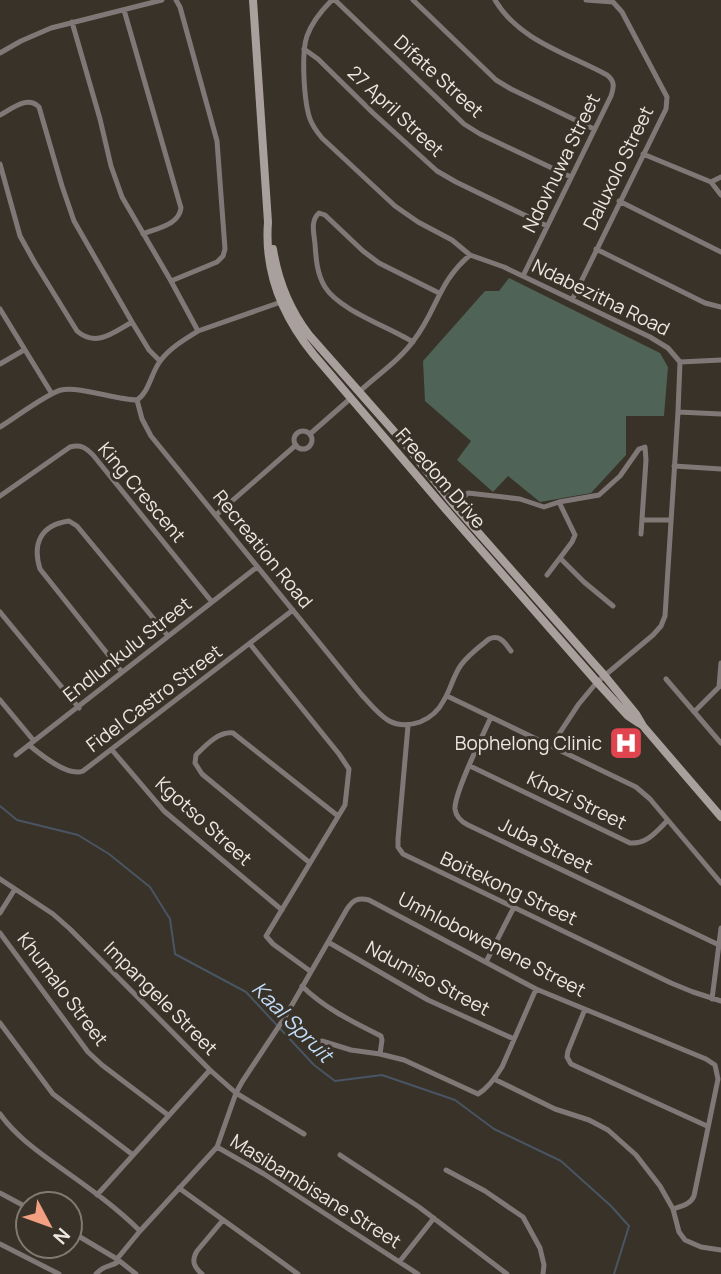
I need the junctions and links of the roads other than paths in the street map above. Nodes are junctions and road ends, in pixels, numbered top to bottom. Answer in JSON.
{"nodes":[{"id":1,"x":162,"y":0,"type":"edge"},
{"id":2,"x":176,"y":0,"type":"edge"},
{"id":3,"x":253,"y":0,"type":"edge"},
{"id":4,"x":333,"y":0,"type":"edge"},
{"id":5,"x":413,"y":0,"type":"edge"},
{"id":6,"x":495,"y":0,"type":"edge"},
{"id":7,"x":586,"y":0,"type":"edge"},
{"id":8,"x":124,"y":10,"type":"junction"},
{"id":9,"x":72,"y":22,"type":"junction"},
{"id":10,"x":304,"y":50,"type":"junction"},
{"id":11,"x":0,"y":53,"type":"edge"},
{"id":12,"x":0,"y":115,"type":"edge"},
{"id":13,"x":594,"y":130,"type":"junction"},
{"id":14,"x":643,"y":154,"type":"junction"},
{"id":15,"x":0,"y":164,"type":"edge"},
{"id":16,"x":571,"y":177,"type":"junction"},
{"id":17,"x":721,"y":177,"type":"edge"},
{"id":18,"x":710,"y":182,"type":"junction"},
{"id":19,"x":721,"y":195,"type":"edge"},
{"id":20,"x":619,"y":201,"type":"junction"},
{"id":21,"x":547,"y":226,"type":"junction"},
{"id":22,"x":143,"y":234,"type":"junction"},
{"id":23,"x":596,"y":249,"type":"junction"},
{"id":24,"x":721,"y":252,"type":"edge"},
{"id":25,"x":470,"y":255,"type":"junction"},
{"id":26,"x":523,"y":276,"type":"junction"},
{"id":27,"x":172,"y":281,"type":"junction"},
{"id":28,"x":439,"y":293,"type":"junction"},
{"id":29,"x":572,"y":300,"type":"junction"},
{"id":30,"x":284,"y":301,"type":"junction"},
{"id":31,"x":721,"y":307,"type":"edge"},
{"id":32,"x":0,"y":309,"type":"edge"},
{"id":33,"x":132,"y":322,"type":"junction"},
{"id":34,"x":198,"y":331,"type":"junction"},
{"id":35,"x":413,"y":342,"type":"junction"},
{"id":36,"x":24,"y":350,"type":"junction"},
{"id":37,"x":721,"y":360,"type":"edge"},
{"id":38,"x":160,"y":361,"type":"junction"},
{"id":39,"x":680,"y":362,"type":"junction"},
{"id":40,"x":0,"y":365,"type":"edge"},
{"id":41,"x":52,"y":394,"type":"junction"},
{"id":42,"x":355,"y":395,"type":"junction"},
{"id":43,"x":138,"y":400,"type":"junction"},
{"id":44,"x":678,"y":412,"type":"junction"},
{"id":45,"x":721,"y":414,"type":"edge"},
{"id":46,"x":0,"y":427,"type":"edge"},
{"id":47,"x":310,"y":434,"type":"junction"},
{"id":48,"x":296,"y":445,"type":"junction"},
{"id":49,"x":674,"y":466,"type":"junction"},
{"id":50,"x":721,"y":469,"type":"edge"},
{"id":51,"x":0,"y":496,"type":"edge"},
{"id":52,"x":559,"y":502,"type":"junction"},
{"id":53,"x":454,"y":505,"type":"junction"},
{"id":54,"x":216,"y":515,"type":"junction"},
{"id":55,"x":642,"y":520,"type":"junction"},
{"id":56,"x":671,"y":520,"type":"junction"},
{"id":57,"x":641,"y":534,"type":"dead end"},
{"id":58,"x":560,"y":558,"type":"junction"},
{"id":59,"x":257,"y":567,"type":"junction"},
{"id":60,"x":547,"y":575,"type":"dead end"},
{"id":61,"x":212,"y":602,"type":"junction"},
{"id":62,"x":613,"y":607,"type":"dead end"},
{"id":63,"x":292,"y":610,"type":"junction"},
{"id":64,"x":0,"y":612,"type":"edge"},
{"id":65,"x":168,"y":636,"type":"junction"},
{"id":66,"x":250,"y":644,"type":"junction"},
{"id":67,"x":512,"y":651,"type":"dead end"},
{"id":68,"x":721,"y":663,"type":"edge"},
{"id":69,"x":122,"y":672,"type":"junction"},
{"id":70,"x":604,"y":675,"type":"junction"},
{"id":71,"x":666,"y":679,"type":"dead end"},
{"id":72,"x":597,"y":681,"type":"junction"},
{"id":73,"x":720,"y":685,"type":"edge"},
{"id":74,"x":447,"y":696,"type":"junction"},
{"id":75,"x":0,"y":700,"type":"edge"},
{"id":76,"x":79,"y":708,"type":"junction"},
{"id":77,"x":694,"y":712,"type":"junction"},
{"id":78,"x":491,"y":718,"type":"junction"},
{"id":79,"x":408,"y":726,"type":"junction"},
{"id":80,"x":643,"y":726,"type":"junction"},
{"id":81,"x":31,"y":743,"type":"junction"},
{"id":82,"x":721,"y":743,"type":"edge"},
{"id":83,"x":551,"y":746,"type":"junction"},
{"id":84,"x":112,"y":750,"type":"junction"},
{"id":85,"x":16,"y":755,"type":"dead end"},
{"id":86,"x":470,"y":766,"type":"junction"},
{"id":87,"x":338,"y":817,"type":"junction"},
{"id":88,"x":721,"y":817,"type":"edge"},
{"id":89,"x":667,"y":821,"type":"junction"},
{"id":90,"x":310,"y":863,"type":"junction"},
{"id":91,"x":0,"y":880,"type":"edge"},
{"id":92,"x":721,"y":883,"type":"edge"},
{"id":93,"x":15,"y":890,"type":"junction"},
{"id":94,"x":514,"y":907,"type":"junction"},
{"id":95,"x":282,"y":910,"type":"junction"},
{"id":96,"x":0,"y":913,"type":"edge"},
{"id":97,"x":721,"y":928,"type":"edge"},
{"id":98,"x":0,"y":933,"type":"edge"},
{"id":99,"x":328,"y":942,"type":"junction"},
{"id":100,"x":719,"y":945,"type":"junction"},
{"id":101,"x":486,"y":962,"type":"junction"},
{"id":102,"x":310,"y":971,"type":"junction"},
{"id":103,"x":302,"y":986,"type":"junction"},
{"id":104,"x":536,"y":989,"type":"junction"},
{"id":105,"x":712,"y":999,"type":"junction"},
{"id":106,"x":721,"y":1001,"type":"edge"},
{"id":107,"x":585,"y":1009,"type":"junction"},
{"id":108,"x":0,"y":1023,"type":"edge"},
{"id":109,"x":514,"y":1039,"type":"junction"},
{"id":110,"x":322,"y":1041,"type":"dead end"},
{"id":111,"x":380,"y":1054,"type":"junction"},
{"id":112,"x":210,"y":1070,"type":"junction"},
{"id":113,"x":495,"y":1077,"type":"junction"},
{"id":114,"x":236,"y":1093,"type":"junction"},
{"id":115,"x":0,"y":1114,"type":"edge"},
{"id":116,"x":168,"y":1115,"type":"junction"},
{"id":117,"x":708,"y":1126,"type":"junction"},
{"id":118,"x":304,"y":1135,"type":"dead end"},
{"id":119,"x":217,"y":1147,"type":"junction"},
{"id":120,"x":340,"y":1154,"type":"dead end"},
{"id":121,"x":133,"y":1155,"type":"junction"},
{"id":122,"x":446,"y":1170,"type":"dead end"},
{"id":123,"x":179,"y":1188,"type":"junction"},
{"id":124,"x":97,"y":1195,"type":"junction"},
{"id":125,"x":673,"y":1209,"type":"junction"},
{"id":126,"x":434,"y":1218,"type":"junction"},
{"id":127,"x":223,"y":1220,"type":"junction"},
{"id":128,"x":140,"y":1231,"type":"junction"},
{"id":129,"x":84,"y":1239,"type":"edge"},
{"id":130,"x":0,"y":1244,"type":"edge"},
{"id":131,"x":721,"y":1250,"type":"edge"},
{"id":132,"x":118,"y":1260,"type":"junction"},
{"id":133,"x":400,"y":1261,"type":"junction"},
{"id":134,"x":59,"y":1274,"type":"edge"},
{"id":135,"x":96,"y":1274,"type":"edge"},
{"id":136,"x":136,"y":1274,"type":"edge"},
{"id":137,"x":202,"y":1274,"type":"edge"},
{"id":138,"x":298,"y":1274,"type":"edge"},
{"id":139,"x":418,"y":1274,"type":"edge"},
{"id":140,"x":507,"y":1274,"type":"edge"},
{"id":141,"x":544,"y":1274,"type":"edge"}],
"edges":[{"from":1,"to":8,"type":"street"},
{"from":2,"to":27,"type":"street"},
{"from":3,"to":30,"type":"street","name":"Freedom Drive"},
{"from":4,"to":10,"type":"street"},
{"from":4,"to":16,"type":"street","name":"Difate Street"},
{"from":5,"to":13,"type":"street"},
{"from":6,"to":13,"type":"street","name":"Ndovhuwa Street"},
{"from":7,"to":14,"type":"street","name":"Daluxolo Street"},
{"from":8,"to":9,"type":"street"},
{"from":8,"to":22,"type":"street"},
{"from":9,"to":11,"type":"street"},
{"from":9,"to":22,"type":"street"},
{"from":10,"to":21,"type":"street","name":"27 April Street"},
{"from":10,"to":25,"type":"street"},
{"from":12,"to":33,"type":"street"},
{"from":13,"to":16,"type":"street","name":"Ndovhuwa Street"},
{"from":14,"to":18,"type":"street"},
{"from":14,"to":20,"type":"street","name":"Daluxolo Street"},
{"from":15,"to":33,"type":"street"},
{"from":16,"to":21,"type":"street","name":"Ndovhuwa Street"},
{"from":17,"to":18,"type":"street"},
{"from":18,"to":19,"type":"street"},
{"from":20,"to":23,"type":"street","name":"Daluxolo Street"},
{"from":20,"to":24,"type":"street"},
{"from":21,"to":26,"type":"street","name":"Ndovhuwa Street"},
{"from":22,"to":27,"type":"street"},
{"from":23,"to":29,"type":"street","name":"Daluxolo Street"},
{"from":23,"to":31,"type":"street"},
{"from":25,"to":26,"type":"street","name":"Ndabezitha Road"},
{"from":25,"to":28,"type":"street"},
{"from":26,"to":29,"type":"street","name":"Ndabezitha Road"},
{"from":27,"to":34,"type":"street"},
{"from":28,"to":35,"type":"street"},
{"from":28,"to":35,"type":"street"},
{"from":29,"to":39,"type":"street","name":"Ndabezitha Road"},
{"from":30,"to":34,"type":"street"},
{"from":30,"to":42,"type":"street","name":"Freedom Drive"},
{"from":32,"to":36,"type":"street"},
{"from":33,"to":38,"type":"street"},
{"from":34,"to":38,"type":"street"},
{"from":35,"to":42,"type":"street"},
{"from":36,"to":40,"type":"street"},
{"from":36,"to":41,"type":"street"},
{"from":37,"to":39,"type":"street"},
{"from":38,"to":43,"type":"street"},
{"from":39,"to":44,"type":"street","name":"Ndabezitha Road"},
{"from":41,"to":43,"type":"street"},
{"from":41,"to":46,"type":"street"},
{"from":42,"to":47,"type":"street"},
{"from":42,"to":53,"type":"street","name":"Freedom Drive"},
{"from":42,"to":72,"type":"street","name":"Freedom Drive"},
{"from":43,"to":54,"type":"street","name":"Recreation Road"},
{"from":44,"to":45,"type":"street"},
{"from":44,"to":49,"type":"street","name":"Ndabezitha Road"},
{"from":47,"to":48,"type":"street"},
{"from":47,"to":48,"type":"street"},
{"from":48,"to":54,"type":"street"},
{"from":49,"to":50,"type":"street"},
{"from":49,"to":56,"type":"street","name":"Ndabezitha Road"},
{"from":51,"to":61,"type":"street","name":"King Crescent"},
{"from":52,"to":53,"type":"street"},
{"from":52,"to":55,"type":"street"},
{"from":52,"to":58,"type":"street"},
{"from":53,"to":70,"type":"street","name":"Freedom Drive"},
{"from":54,"to":59,"type":"street","name":"Recreation Road"},
{"from":55,"to":56,"type":"street"},
{"from":55,"to":57,"type":"street"},
{"from":56,"to":70,"type":"street","name":"Ndabezitha Road"},
{"from":58,"to":60,"type":"street"},
{"from":58,"to":62,"type":"street"},
{"from":59,"to":61,"type":"street","name":"Endlunkulu Street"},
{"from":59,"to":63,"type":"street","name":"Recreation Road"},
{"from":61,"to":65,"type":"street","name":"Endlunkulu Street"},
{"from":63,"to":66,"type":"street","name":"Fidel Castro Street"},
{"from":63,"to":79,"type":"street","name":"Recreation Road"},
{"from":64,"to":76,"type":"street"},
{"from":65,"to":69,"type":"street","name":"Endlunkulu Street"},
{"from":65,"to":69,"type":"street"},
{"from":66,"to":84,"type":"street","name":"Fidel Castro Street"},
{"from":66,"to":87,"type":"street"},
{"from":67,"to":74,"type":"street"},
{"from":68,"to":73,"type":"street"},
{"from":69,"to":76,"type":"street","name":"Endlunkulu Street"},
{"from":70,"to":72,"type":"street","name":"Ndabezitha Road"},
{"from":70,"to":80,"type":"street","name":"Freedom Drive"},
{"from":71,"to":77,"type":"street"},
{"from":72,"to":80,"type":"street","name":"Freedom Drive"},
{"from":72,"to":83,"type":"street","name":"Ndabezitha Road"},
{"from":73,"to":77,"type":"street"},
{"from":74,"to":78,"type":"street"},
{"from":74,"to":79,"type":"street"},
{"from":75,"to":81,"type":"street"},
{"from":76,"to":81,"type":"street","name":"Endlunkulu Street"},
{"from":77,"to":82,"type":"street"},
{"from":78,"to":83,"type":"street"},
{"from":78,"to":86,"type":"street","name":"Juba Street"},
{"from":79,"to":94,"type":"street","name":"Boitekong Street"},
{"from":80,"to":88,"type":"street","name":"Freedom Drive"},
{"from":81,"to":84,"type":"street","name":"Fidel Castro Street"},
{"from":81,"to":85,"type":"street","name":"Endlunkulu Street"},
{"from":83,"to":89,"type":"street"},
{"from":84,"to":95,"type":"street","name":"Kgotso Street"},
{"from":86,"to":89,"type":"street","name":"Khozi Street"},
{"from":86,"to":100,"type":"street","name":"Juba Street"},
{"from":87,"to":90,"type":"street"},
{"from":87,"to":90,"type":"street"},
{"from":89,"to":92,"type":"street"},
{"from":90,"to":95,"type":"street"},
{"from":91,"to":93,"type":"street","name":"Impangele Street"},
{"from":93,"to":96,"type":"street"},
{"from":93,"to":112,"type":"street","name":"Impangele Street"},
{"from":94,"to":101,"type":"street"},
{"from":94,"to":105,"type":"street","name":"Boitekong Street"},
{"from":95,"to":102,"type":"street"},
{"from":97,"to":100,"type":"street"},
{"from":98,"to":116,"type":"street","name":"Khumalo Street"},
{"from":99,"to":101,"type":"street","name":"Umhlobowenene Street"},
{"from":99,"to":102,"type":"street","name":"Umhlobowenene Street"},
{"from":99,"to":109,"type":"street","name":"Ndumiso Street"},
{"from":100,"to":105,"type":"street"},
{"from":101,"to":104,"type":"street","name":"Umhlobowenene Street"},
{"from":102,"to":103,"type":"street","name":"Umhlobowenene Street"},
{"from":103,"to":111,"type":"street"},
{"from":103,"to":114,"type":"street","name":"Umhlobowenene Street"},
{"from":104,"to":107,"type":"street","name":"Umhlobowenene Street"},
{"from":104,"to":109,"type":"street"},
{"from":105,"to":106,"type":"street","name":"Boitekong Street"},
{"from":107,"to":117,"type":"street","name":"Umhlobowenene Street"},
{"from":107,"to":117,"type":"street"},
{"from":108,"to":121,"type":"street"},
{"from":109,"to":113,"type":"street"},
{"from":110,"to":111,"type":"street"},
{"from":111,"to":113,"type":"street"},
{"from":112,"to":114,"type":"street","name":"Impangele Street"},
{"from":112,"to":116,"type":"street"},
{"from":113,"to":125,"type":"street"},
{"from":114,"to":118,"type":"street","name":"Impangele Street"},
{"from":114,"to":119,"type":"street","name":"Umhlobowenene Street"},
{"from":115,"to":124,"type":"street"},
{"from":116,"to":121,"type":"street"},
{"from":117,"to":125,"type":"street","name":"Umhlobowenene Street"},
{"from":119,"to":123,"type":"street","name":"Masibambisane Street"},
{"from":119,"to":133,"type":"street","name":"Masibambisane Street"},
{"from":120,"to":126,"type":"street"},
{"from":121,"to":124,"type":"street"},
{"from":122,"to":141,"type":"street"},
{"from":123,"to":127,"type":"street"},
{"from":123,"to":128,"type":"street","name":"Masibambisane Street"},
{"from":124,"to":128,"type":"street"},
{"from":125,"to":131,"type":"street"},
{"from":126,"to":133,"type":"street"},
{"from":126,"to":140,"type":"street"},
{"from":127,"to":137,"type":"street"},
{"from":127,"to":138,"type":"street"},
{"from":128,"to":132,"type":"street","name":"Masibambisane Street"},
{"from":129,"to":132,"type":"street"},
{"from":130,"to":134,"type":"street"},
{"from":132,"to":135,"type":"street"},
{"from":132,"to":136,"type":"street"},
{"from":133,"to":139,"type":"street","name":"Masibambisane Street"}]}
